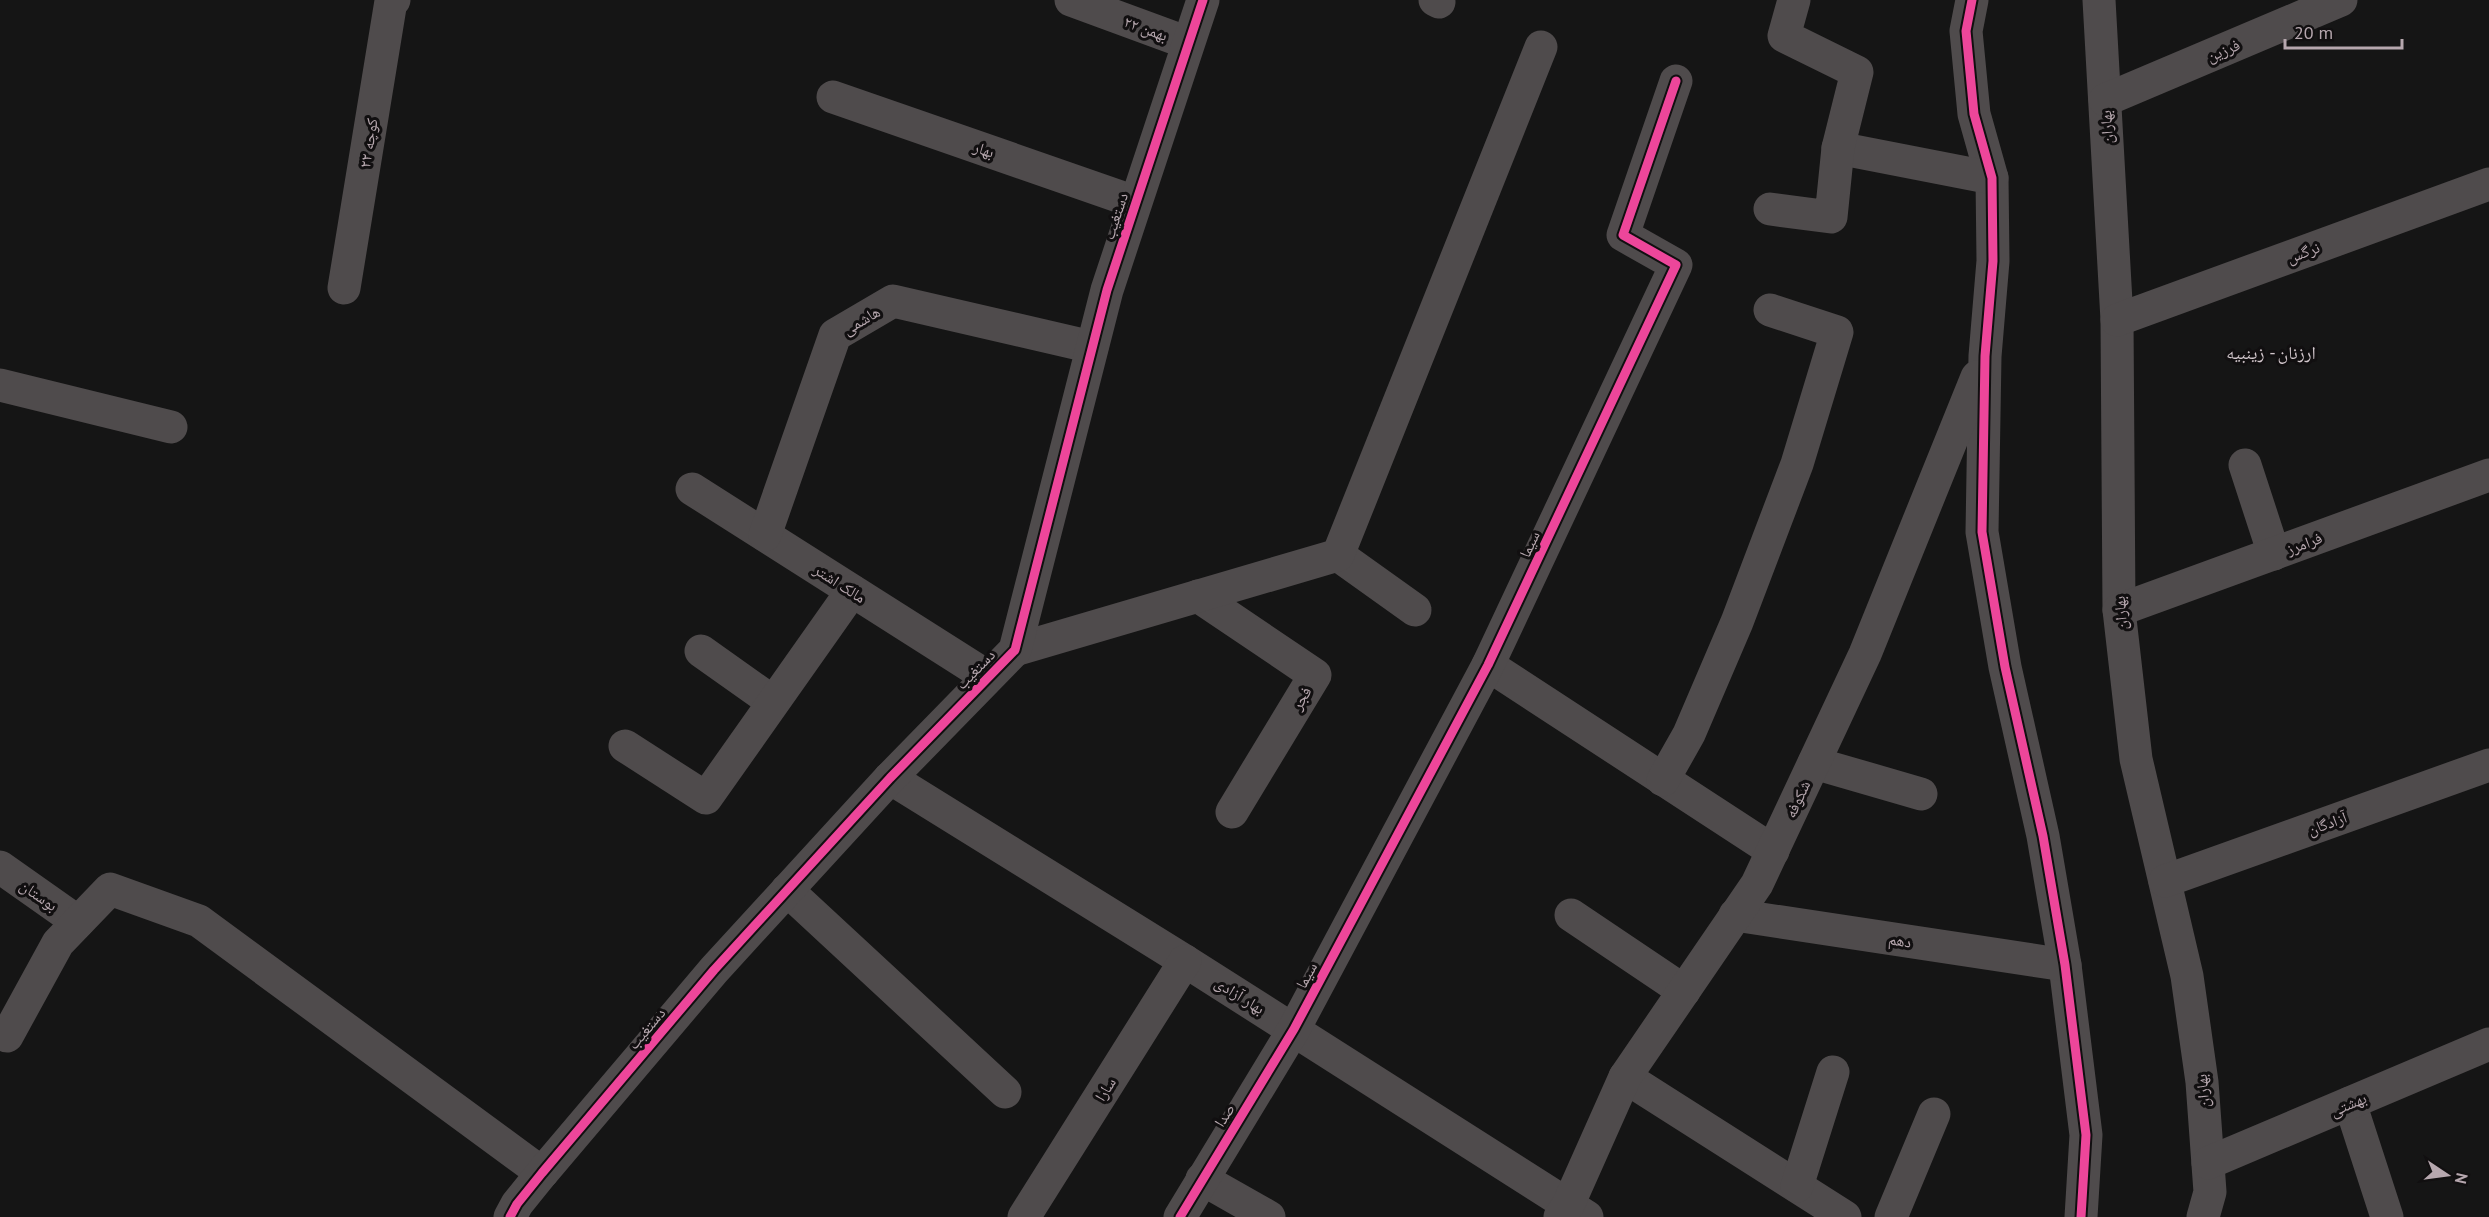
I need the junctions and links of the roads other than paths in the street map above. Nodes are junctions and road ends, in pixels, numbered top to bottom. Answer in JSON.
{"nodes":[{"id":1,"x":394,"y":0,"type":"edge"},
{"id":2,"x":1071,"y":0,"type":"edge"},
{"id":3,"x":1203,"y":0,"type":"edge"},
{"id":4,"x":1794,"y":0,"type":"edge"},
{"id":5,"x":1972,"y":0,"type":"edge"},
{"id":6,"x":2099,"y":0,"type":"edge"},
{"id":7,"x":2341,"y":0,"type":"edge"},
{"id":8,"x":1188,"y":43,"type":"junction"},
{"id":9,"x":1541,"y":47,"type":"dead end"},
{"id":10,"x":1676,"y":81,"type":"dead end"},
{"id":11,"x":833,"y":97,"type":"dead end"},
{"id":12,"x":2105,"y":100,"type":"junction"},
{"id":13,"x":1838,"y":148,"type":"junction"},
{"id":14,"x":1992,"y":178,"type":"junction"},
{"id":15,"x":2489,"y":183,"type":"edge"},
{"id":16,"x":1135,"y":202,"type":"junction"},
{"id":17,"x":1770,"y":209,"type":"dead end"},
{"id":18,"x":344,"y":288,"type":"dead end"},
{"id":19,"x":1770,"y":310,"type":"dead end"},
{"id":20,"x":2117,"y":320,"type":"junction"},
{"id":21,"x":1092,"y":347,"type":"junction"},
{"id":22,"x":1985,"y":356,"type":"junction"},
{"id":23,"x":0,"y":385,"type":"edge"},
{"id":24,"x":171,"y":427,"type":"dead end"},
{"id":25,"x":2245,"y":465,"type":"dead end"},
{"id":26,"x":2489,"y":475,"type":"edge"},
{"id":27,"x":692,"y":489,"type":"dead end"},
{"id":28,"x":765,"y":535,"type":"junction"},
{"id":29,"x":2274,"y":554,"type":"junction"},
{"id":30,"x":1338,"y":555,"type":"junction"},
{"id":31,"x":852,"y":591,"type":"junction"},
{"id":32,"x":1198,"y":596,"type":"junction"},
{"id":33,"x":1415,"y":610,"type":"dead end"},
{"id":34,"x":2119,"y":610,"type":"junction"},
{"id":35,"x":1015,"y":650,"type":"junction"},
{"id":36,"x":701,"y":651,"type":"dead end"},
{"id":37,"x":1488,"y":665,"type":"junction"},
{"id":38,"x":988,"y":677,"type":"junction"},
{"id":39,"x":773,"y":702,"type":"junction"},
{"id":40,"x":625,"y":746,"type":"dead end"},
{"id":41,"x":1814,"y":763,"type":"junction"},
{"id":42,"x":2489,"y":765,"type":"edge"},
{"id":43,"x":890,"y":778,"type":"junction"},
{"id":44,"x":1663,"y":780,"type":"junction"},
{"id":45,"x":1921,"y":794,"type":"dead end"},
{"id":46,"x":1232,"y":812,"type":"dead end"},
{"id":47,"x":1773,"y":851,"type":"junction"},
{"id":48,"x":0,"y":867,"type":"edge"},
{"id":49,"x":2164,"y":881,"type":"junction"},
{"id":50,"x":787,"y":890,"type":"junction"},
{"id":51,"x":1571,"y":915,"type":"dead end"},
{"id":52,"x":1735,"y":915,"type":"junction"},
{"id":53,"x":78,"y":922,"type":"junction"},
{"id":54,"x":1185,"y":961,"type":"junction"},
{"id":55,"x":2065,"y":965,"type":"junction"},
{"id":56,"x":1684,"y":991,"type":"junction"},
{"id":57,"x":1294,"y":1029,"type":"junction"},
{"id":58,"x":3,"y":1034,"type":"edge"},
{"id":59,"x":2489,"y":1044,"type":"edge"},
{"id":60,"x":1833,"y":1072,"type":"dead end"},
{"id":61,"x":1625,"y":1077,"type":"junction"},
{"id":62,"x":1005,"y":1092,"type":"dead end"},
{"id":63,"x":2350,"y":1103,"type":"junction"},
{"id":64,"x":1934,"y":1114,"type":"dead end"},
{"id":65,"x":2208,"y":1163,"type":"junction"},
{"id":66,"x":542,"y":1173,"type":"junction"},
{"id":67,"x":1202,"y":1179,"type":"junction"},
{"id":68,"x":1797,"y":1186,"type":"junction"},
{"id":69,"x":521,"y":1213,"type":"edge"},
{"id":70,"x":1572,"y":1213,"type":"edge"},
{"id":71,"x":1024,"y":1217,"type":"edge"},
{"id":72,"x":1180,"y":1217,"type":"edge"},
{"id":73,"x":1269,"y":1217,"type":"edge"},
{"id":74,"x":1845,"y":1217,"type":"edge"},
{"id":75,"x":1890,"y":1217,"type":"edge"},
{"id":76,"x":2081,"y":1217,"type":"edge"},
{"id":77,"x":2203,"y":1217,"type":"edge"},
{"id":78,"x":2387,"y":1217,"type":"edge"}],
"edges":[{"from":1,"to":18,"type":"street","name":"کوچه ۲۲"},
{"from":2,"to":8,"type":"street","name":"۲۲ بهمن"},
{"from":3,"to":8,"type":"street","name":"دستغیب"},
{"from":4,"to":13,"type":"street"},
{"from":5,"to":14,"type":"street"},
{"from":6,"to":12,"type":"street","name":"بهاران"},
{"from":7,"to":12,"type":"street","name":"فرزین"},
{"from":8,"to":16,"type":"street","name":"دستغیب"},
{"from":9,"to":30,"type":"street"},
{"from":10,"to":37,"type":"street","name":"سیما"},
{"from":11,"to":16,"type":"street","name":"بهار"},
{"from":12,"to":20,"type":"street","name":"بهاران"},
{"from":13,"to":14,"type":"street"},
{"from":13,"to":17,"type":"street"},
{"from":14,"to":22,"type":"street"},
{"from":15,"to":20,"type":"street","name":"نرگس"},
{"from":16,"to":21,"type":"street","name":"دستغیب"},
{"from":19,"to":44,"type":"street"},
{"from":20,"to":34,"type":"street","name":"بهاران"},
{"from":21,"to":28,"type":"street","name":"هاشمی"},
{"from":21,"to":35,"type":"street","name":"دستغیب"},
{"from":22,"to":41,"type":"street","name":"شکوفه"},
{"from":22,"to":55,"type":"street"},
{"from":23,"to":24,"type":"street"},
{"from":25,"to":29,"type":"street"},
{"from":26,"to":29,"type":"street","name":"فرامرز"},
{"from":27,"to":28,"type":"street","name":"مالک اشتر"},
{"from":28,"to":31,"type":"street","name":"مالک اشتر"},
{"from":29,"to":34,"type":"street","name":"فرامرز"},
{"from":30,"to":32,"type":"street"},
{"from":30,"to":33,"type":"street"},
{"from":31,"to":38,"type":"street","name":"مالک اشتر"},
{"from":31,"to":39,"type":"street"},
{"from":32,"to":35,"type":"street"},
{"from":32,"to":46,"type":"street","name":"فجر"},
{"from":34,"to":49,"type":"street","name":"بهاران"},
{"from":35,"to":38,"type":"street","name":"دستغیب"},
{"from":36,"to":39,"type":"street"},
{"from":37,"to":44,"type":"street"},
{"from":37,"to":57,"type":"street","name":"سیما"},
{"from":38,"to":43,"type":"street","name":"دستغیب"},
{"from":39,"to":40,"type":"street"},
{"from":41,"to":45,"type":"street"},
{"from":41,"to":47,"type":"street","name":"شکوفه"},
{"from":42,"to":49,"type":"street","name":"آزادگان"},
{"from":43,"to":50,"type":"street","name":"دستغیب"},
{"from":43,"to":54,"type":"street","name":"بهار آزادی"},
{"from":44,"to":47,"type":"street"},
{"from":47,"to":52,"type":"street","name":"شکوفه"},
{"from":48,"to":53,"type":"street","name":"بوستان"},
{"from":49,"to":65,"type":"street","name":"بهاران"},
{"from":50,"to":62,"type":"street"},
{"from":50,"to":66,"type":"street","name":"دستغیب"},
{"from":51,"to":56,"type":"street"},
{"from":52,"to":55,"type":"street","name":"دهم"},
{"from":52,"to":56,"type":"street","name":"شکوفه"},
{"from":53,"to":58,"type":"street"},
{"from":53,"to":66,"type":"street"},
{"from":54,"to":57,"type":"street","name":"بهار آزادی"},
{"from":54,"to":71,"type":"street","name":"سارا"},
{"from":55,"to":76,"type":"street"},
{"from":56,"to":61,"type":"street","name":"شکوفه"},
{"from":57,"to":67,"type":"street","name":"صدا"},
{"from":57,"to":70,"type":"street","name":"بهار آزادی"},
{"from":59,"to":63,"type":"street","name":"بهشتی"},
{"from":60,"to":68,"type":"street"},
{"from":61,"to":68,"type":"street"},
{"from":61,"to":70,"type":"street","name":"شکوفه"},
{"from":63,"to":65,"type":"street","name":"بهشتی"},
{"from":63,"to":78,"type":"street"},
{"from":64,"to":75,"type":"street"},
{"from":65,"to":77,"type":"street","name":"بهاران"},
{"from":66,"to":69,"type":"street","name":"دستغیب"},
{"from":67,"to":72,"type":"street","name":"صدا"},
{"from":67,"to":73,"type":"street"},
{"from":68,"to":74,"type":"street"}]}
